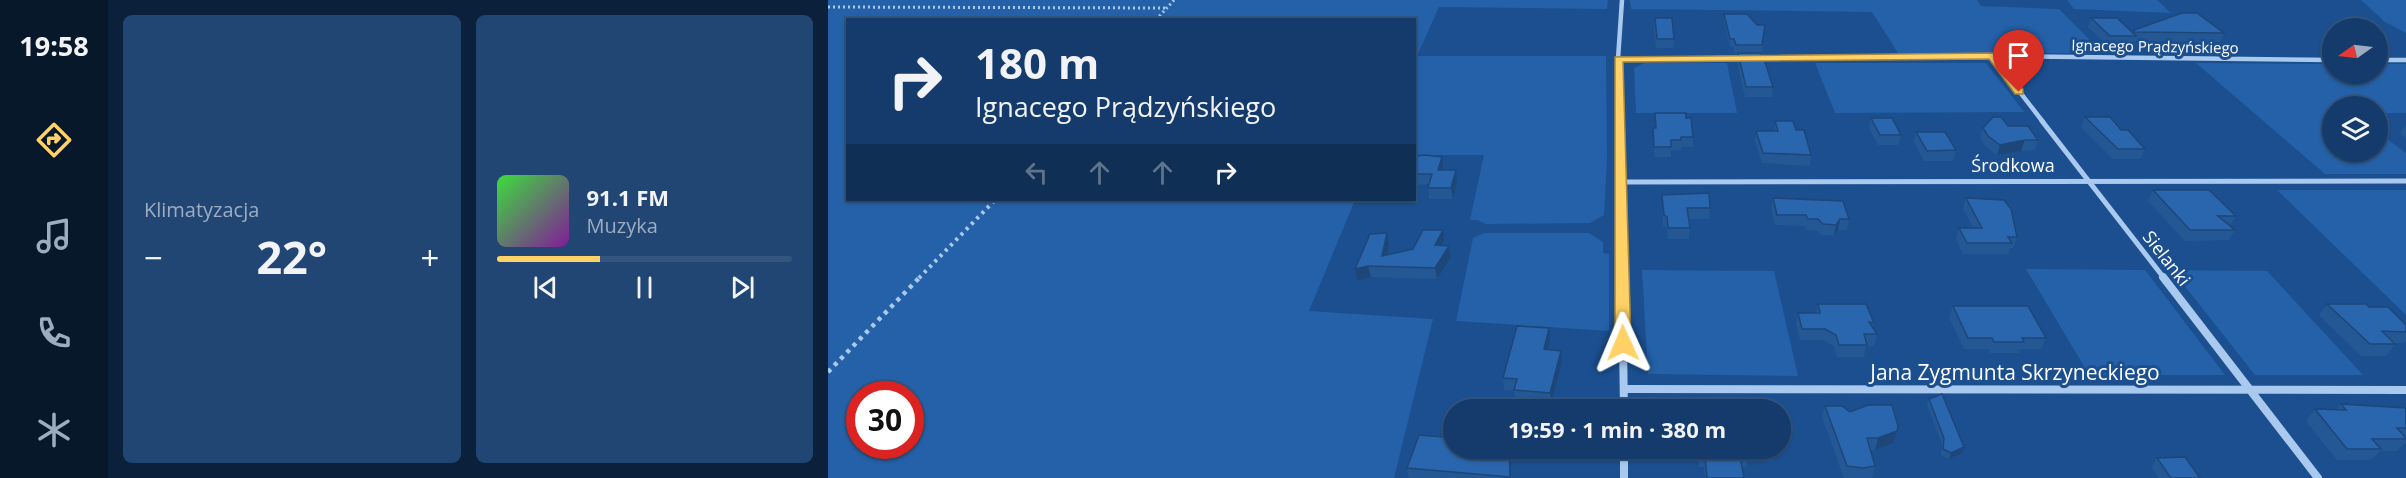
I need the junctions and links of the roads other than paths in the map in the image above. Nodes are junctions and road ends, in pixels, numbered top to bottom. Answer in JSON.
{"nodes":[{"id":1,"x":1622,"y":0,"type":"edge"},
{"id":2,"x":1992,"y":56,"type":"junction"},
{"id":3,"x":1618,"y":59,"type":"junction"},
{"id":4,"x":2322,"y":60,"type":"edge"},
{"id":5,"x":2388,"y":60,"type":"edge"},
{"id":6,"x":2406,"y":60,"type":"edge"},
{"id":7,"x":2087,"y":180,"type":"junction"},
{"id":8,"x":2406,"y":181,"type":"edge"},
{"id":9,"x":1620,"y":182,"type":"junction"},
{"id":10,"x":1624,"y":389,"type":"junction"},
{"id":11,"x":2250,"y":390,"type":"junction"},
{"id":12,"x":2406,"y":390,"type":"edge"},
{"id":13,"x":1624,"y":399,"type":"edge"},
{"id":14,"x":1624,"y":459,"type":"edge"},
{"id":15,"x":1624,"y":478,"type":"edge"},
{"id":16,"x":2318,"y":478,"type":"edge"}],
"edges":[{"from":1,"to":3,"type":"street"},
{"from":2,"to":3,"type":"street","name":"Ignacego Prądzyńskiego"},
{"from":2,"to":4,"type":"street","name":"Ignacego Prądzyńskiego"},
{"from":2,"to":7,"type":"street","name":"Sielanki"},
{"from":3,"to":9,"type":"street"},
{"from":5,"to":6,"type":"street"},
{"from":7,"to":8,"type":"street","name":"Środkowa"},
{"from":7,"to":9,"type":"street","name":"Środkowa"},
{"from":7,"to":11,"type":"street","name":"Sielanki"},
{"from":9,"to":10,"type":"street"},
{"from":10,"to":11,"type":"street","name":"Jana Zygmunta Skrzyneckiego"},
{"from":10,"to":13,"type":"street"},
{"from":11,"to":12,"type":"street","name":"Jana Zygmunta Skrzyneckiego"},
{"from":11,"to":16,"type":"street","name":"Sielanki"},
{"from":14,"to":15,"type":"street"}]}
